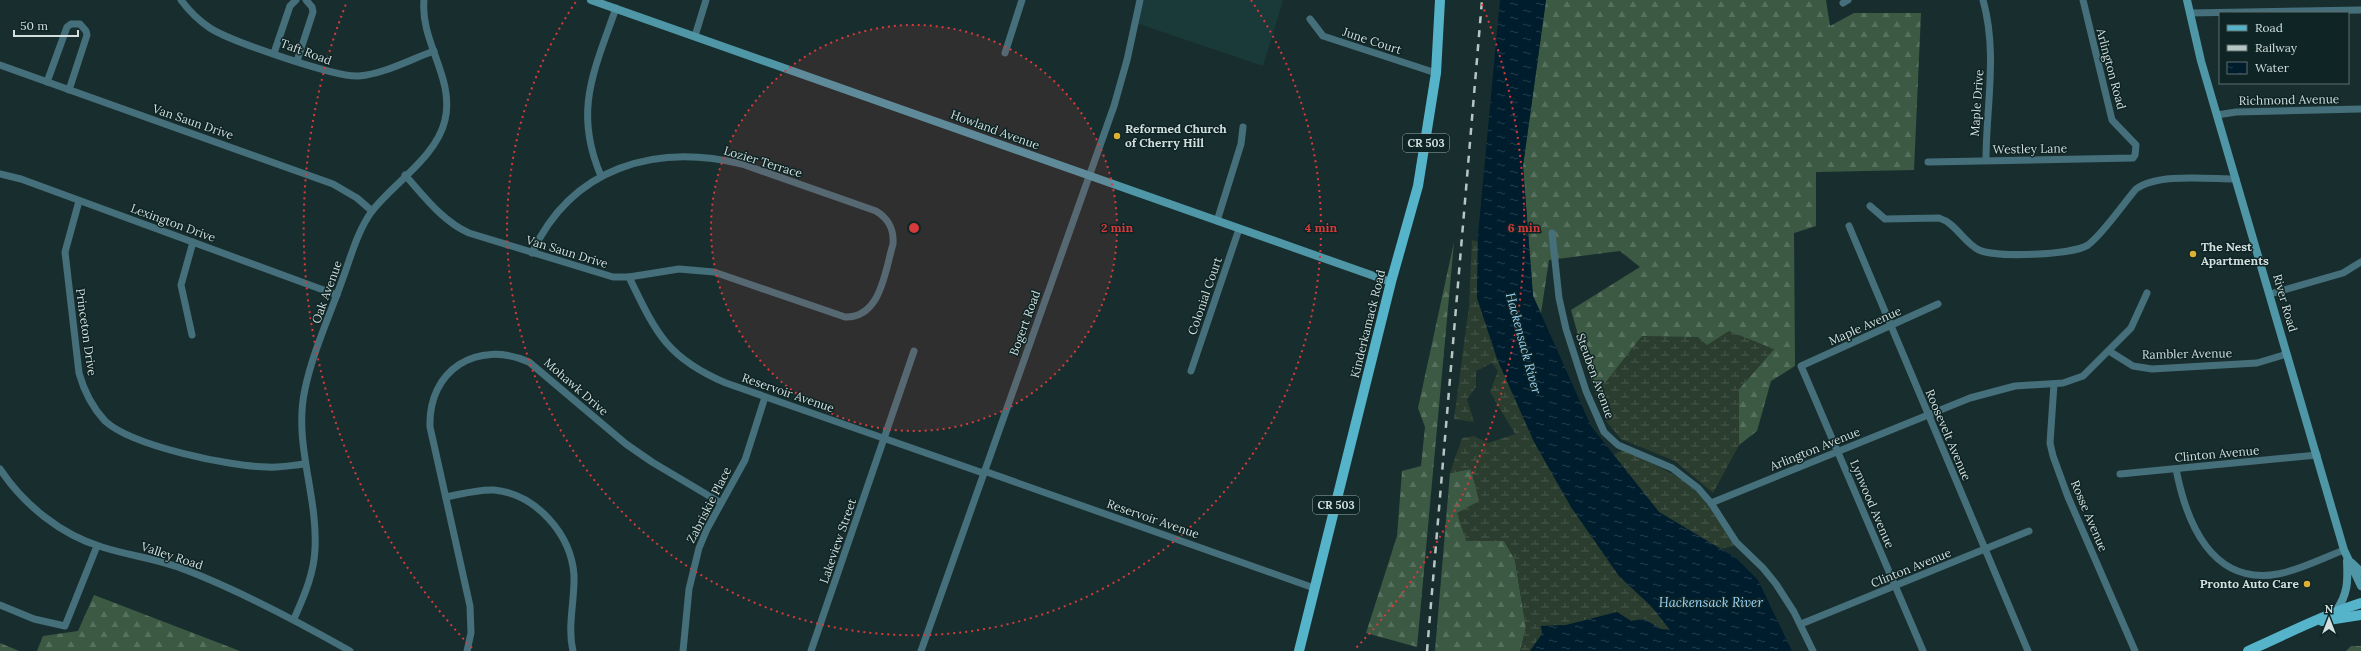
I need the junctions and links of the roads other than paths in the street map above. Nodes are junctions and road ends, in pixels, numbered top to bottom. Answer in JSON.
{"nodes":[{"id":1,"x":181,"y":0,"type":"edge"},
{"id":2,"x":296,"y":0,"type":"edge"},
{"id":3,"x":306,"y":0,"type":"edge"},
{"id":4,"x":424,"y":0,"type":"edge"},
{"id":5,"x":591,"y":0,"type":"edge"},
{"id":6,"x":706,"y":0,"type":"edge"},
{"id":7,"x":1022,"y":0,"type":"edge"},
{"id":8,"x":1140,"y":0,"type":"edge"},
{"id":9,"x":1440,"y":0,"type":"edge"},
{"id":10,"x":1984,"y":0,"type":"edge"},
{"id":11,"x":2083,"y":0,"type":"edge"},
{"id":12,"x":2187,"y":0,"type":"edge"},
{"id":13,"x":616,"y":8,"type":"junction"},
{"id":14,"x":2361,"y":10,"type":"edge"},
{"id":15,"x":2219,"y":12,"type":"edge"},
{"id":16,"x":2247,"y":12,"type":"edge"},
{"id":17,"x":2190,"y":13,"type":"junction"},
{"id":18,"x":1310,"y":19,"type":"dead end"},
{"id":19,"x":695,"y":36,"type":"junction"},
{"id":20,"x":434,"y":51,"type":"junction"},
{"id":21,"x":1005,"y":52,"type":"dead end"},
{"id":22,"x":274,"y":53,"type":"junction"},
{"id":23,"x":297,"y":61,"type":"junction"},
{"id":24,"x":0,"y":65,"type":"edge"},
{"id":25,"x":1436,"y":73,"type":"junction"},
{"id":26,"x":47,"y":82,"type":"junction"},
{"id":27,"x":69,"y":90,"type":"junction"},
{"id":28,"x":2361,"y":109,"type":"edge"},
{"id":29,"x":2217,"y":115,"type":"junction"},
{"id":30,"x":1243,"y":127,"type":"dead end"},
{"id":31,"x":2132,"y":158,"type":"joint"},
{"id":32,"x":1986,"y":160,"type":"junction"},
{"id":33,"x":1928,"y":162,"type":"dead end"},
{"id":34,"x":0,"y":174,"type":"edge"},
{"id":35,"x":405,"y":175,"type":"junction"},
{"id":36,"x":601,"y":176,"type":"junction"},
{"id":37,"x":1089,"y":176,"type":"junction"},
{"id":38,"x":2236,"y":179,"type":"junction"},
{"id":39,"x":79,"y":200,"type":"junction"},
{"id":40,"x":1870,"y":206,"type":"dead end"},
{"id":41,"x":372,"y":211,"type":"junction"},
{"id":42,"x":1217,"y":221,"type":"junction"},
{"id":43,"x":1848,"y":226,"type":"dead end"},
{"id":44,"x":1240,"y":229,"type":"junction"},
{"id":45,"x":1552,"y":233,"type":"dead end"},
{"id":46,"x":192,"y":242,"type":"junction"},
{"id":47,"x":532,"y":253,"type":"junction"},
{"id":48,"x":2361,"y":262,"type":"edge"},
{"id":49,"x":629,"y":278,"type":"junction"},
{"id":50,"x":1391,"y":282,"type":"junction"},
{"id":51,"x":2147,"y":293,"type":"dead end"},
{"id":52,"x":2270,"y":294,"type":"junction"},
{"id":53,"x":337,"y":295,"type":"junction"},
{"id":54,"x":1938,"y":304,"type":"dead end"},
{"id":55,"x":860,"y":316,"type":"joint"},
{"id":56,"x":1891,"y":327,"type":"junction"},
{"id":57,"x":192,"y":335,"type":"dead end"},
{"id":58,"x":2110,"y":350,"type":"junction"},
{"id":59,"x":914,"y":351,"type":"dead end"},
{"id":60,"x":2287,"y":354,"type":"junction"},
{"id":61,"x":1802,"y":366,"type":"joint"},
{"id":62,"x":1191,"y":370,"type":"dead end"},
{"id":63,"x":2054,"y":384,"type":"junction"},
{"id":64,"x":765,"y":397,"type":"junction"},
{"id":65,"x":1928,"y":416,"type":"junction"},
{"id":66,"x":885,"y":439,"type":"junction"},
{"id":67,"x":1838,"y":451,"type":"junction"},
{"id":68,"x":2317,"y":455,"type":"junction"},
{"id":69,"x":305,"y":464,"type":"junction"},
{"id":70,"x":0,"y":469,"type":"edge"},
{"id":71,"x":2176,"y":469,"type":"junction"},
{"id":72,"x":983,"y":472,"type":"junction"},
{"id":73,"x":2120,"y":474,"type":"dead end"},
{"id":74,"x":446,"y":497,"type":"junction"},
{"id":75,"x":721,"y":503,"type":"junction"},
{"id":76,"x":1711,"y":503,"type":"junction"},
{"id":77,"x":2029,"y":531,"type":"dead end"},
{"id":78,"x":96,"y":546,"type":"junction"},
{"id":79,"x":1984,"y":550,"type":"junction"},
{"id":80,"x":2346,"y":554,"type":"junction"},
{"id":81,"x":2361,"y":572,"type":"edge"},
{"id":82,"x":2361,"y":586,"type":"edge"},
{"id":83,"x":1895,"y":587,"type":"junction"},
{"id":84,"x":1314,"y":588,"type":"junction"},
{"id":85,"x":2361,"y":603,"type":"edge"},
{"id":86,"x":0,"y":605,"type":"edge"},
{"id":87,"x":2336,"y":611,"type":"junction"},
{"id":88,"x":2361,"y":615,"type":"edge"},
{"id":89,"x":294,"y":619,"type":"junction"},
{"id":90,"x":2314,"y":623,"type":"junction"},
{"id":91,"x":1801,"y":624,"type":"junction"},
{"id":92,"x":350,"y":651,"type":"edge"},
{"id":93,"x":467,"y":651,"type":"edge"},
{"id":94,"x":573,"y":651,"type":"edge"},
{"id":95,"x":683,"y":651,"type":"edge"},
{"id":96,"x":811,"y":651,"type":"edge"},
{"id":97,"x":921,"y":651,"type":"edge"},
{"id":98,"x":1299,"y":651,"type":"edge"},
{"id":99,"x":1813,"y":651,"type":"edge"},
{"id":100,"x":1923,"y":651,"type":"edge"},
{"id":101,"x":2028,"y":651,"type":"edge"},
{"id":102,"x":2135,"y":651,"type":"edge"},
{"id":103,"x":2248,"y":651,"type":"edge"}],
"edges":[{"from":1,"to":22,"type":"street","name":"Taft Road"},
{"from":2,"to":22,"type":"street"},
{"from":3,"to":23,"type":"street"},
{"from":4,"to":20,"type":"street","name":"Oak Avenue"},
{"from":5,"to":13,"type":"street","name":"Howland Avenue"},
{"from":6,"to":19,"type":"street"},
{"from":7,"to":21,"type":"street"},
{"from":8,"to":37,"type":"street","name":"Bogert Road"},
{"from":9,"to":25,"type":"main road","name":"Kinderkamack Road","number":"CR 503"},
{"from":10,"to":32,"type":"street","name":"Maple Drive"},
{"from":11,"to":31,"type":"street","name":"Arlington Road"},
{"from":12,"to":17,"type":"street","name":"River Road"},
{"from":13,"to":19,"type":"street","name":"Howland Avenue"},
{"from":13,"to":36,"type":"street"},
{"from":14,"to":16,"type":"street"},
{"from":15,"to":17,"type":"street"},
{"from":17,"to":29,"type":"street","name":"River Road"},
{"from":18,"to":25,"type":"street","name":"June Court"},
{"from":19,"to":37,"type":"street","name":"Howland Avenue"},
{"from":20,"to":23,"type":"street","name":"Taft Road"},
{"from":20,"to":35,"type":"street","name":"Oak Avenue"},
{"from":22,"to":23,"type":"street","name":"Taft Road"},
{"from":24,"to":26,"type":"street","name":"Van Saun Drive"},
{"from":25,"to":50,"type":"main road","name":"Kinderkamack Road","number":"CR 503"},
{"from":26,"to":27,"type":"street","name":"Van Saun Drive"},
{"from":26,"to":27,"type":"street"},
{"from":27,"to":41,"type":"street","name":"Van Saun Drive"},
{"from":28,"to":29,"type":"street","name":"Richmond Avenue"},
{"from":29,"to":38,"type":"street","name":"River Road"},
{"from":30,"to":42,"type":"street"},
{"from":31,"to":32,"type":"street","name":"Westley Lane"},
{"from":32,"to":33,"type":"street","name":"Westley Lane"},
{"from":34,"to":39,"type":"street","name":"Lexington Drive"},
{"from":35,"to":41,"type":"street","name":"Oak Avenue"},
{"from":35,"to":47,"type":"street","name":"Van Saun Drive"},
{"from":36,"to":47,"type":"street","name":"Lozier Terrace"},
{"from":36,"to":55,"type":"street","name":"Lozier Terrace"},
{"from":37,"to":42,"type":"street","name":"Howland Avenue"},
{"from":37,"to":72,"type":"street","name":"Bogert Road"},
{"from":38,"to":40,"type":"street"},
{"from":38,"to":52,"type":"street","name":"River Road"},
{"from":39,"to":46,"type":"street","name":"Lexington Drive"},
{"from":39,"to":69,"type":"street","name":"Princeton Drive"},
{"from":41,"to":53,"type":"street","name":"Oak Avenue"},
{"from":42,"to":44,"type":"street","name":"Howland Avenue"},
{"from":43,"to":56,"type":"street","name":"Roosevelt Avenue"},
{"from":44,"to":50,"type":"street","name":"Howland Avenue"},
{"from":44,"to":62,"type":"street","name":"Colonial Court"},
{"from":45,"to":76,"type":"street","name":"Steuben Avenue"},
{"from":46,"to":53,"type":"street","name":"Lexington Drive"},
{"from":46,"to":57,"type":"street"},
{"from":47,"to":49,"type":"street","name":"Van Saun Drive"},
{"from":48,"to":52,"type":"street"},
{"from":49,"to":55,"type":"street","name":"Van Saun Drive"},
{"from":49,"to":64,"type":"street","name":"Reservoir Avenue"},
{"from":50,"to":84,"type":"main road","name":"Kinderkamack Road","number":"CR 503"},
{"from":51,"to":58,"type":"street"},
{"from":52,"to":60,"type":"street","name":"River Road"},
{"from":53,"to":69,"type":"street","name":"Oak Avenue"},
{"from":54,"to":56,"type":"street","name":"Maple Avenue"},
{"from":56,"to":61,"type":"street","name":"Maple Avenue"},
{"from":56,"to":65,"type":"street","name":"Roosevelt Avenue"},
{"from":58,"to":60,"type":"street","name":"Rambler Avenue"},
{"from":58,"to":63,"type":"street"},
{"from":59,"to":66,"type":"street","name":"Lakeview Street"},
{"from":60,"to":68,"type":"street","name":"River Road"},
{"from":61,"to":67,"type":"street","name":"Lynwood Avenue"},
{"from":63,"to":65,"type":"street"},
{"from":63,"to":102,"type":"street","name":"Rosse Avenue"},
{"from":64,"to":66,"type":"street","name":"Reservoir Avenue"},
{"from":64,"to":75,"type":"street","name":"Zabriskie Place"},
{"from":65,"to":67,"type":"street","name":"Arlington Avenue"},
{"from":65,"to":79,"type":"street","name":"Roosevelt Avenue"},
{"from":66,"to":72,"type":"street","name":"Reservoir Avenue"},
{"from":66,"to":96,"type":"street","name":"Lakeview Street"},
{"from":67,"to":76,"type":"street","name":"Arlington Avenue"},
{"from":67,"to":83,"type":"street","name":"Lynwood Avenue"},
{"from":68,"to":71,"type":"street","name":"Clinton Avenue"},
{"from":68,"to":80,"type":"street","name":"River Road"},
{"from":69,"to":89,"type":"street","name":"Oak Avenue"},
{"from":70,"to":78,"type":"street","name":"Valley Road"},
{"from":71,"to":73,"type":"street","name":"Clinton Avenue"},
{"from":71,"to":80,"type":"street"},
{"from":72,"to":84,"type":"street","name":"Reservoir Avenue"},
{"from":72,"to":97,"type":"street","name":"Bogert Road"},
{"from":74,"to":75,"type":"street","name":"Mohawk Drive"},
{"from":74,"to":93,"type":"street","name":"Mohawk Drive"},
{"from":74,"to":94,"type":"street"},
{"from":75,"to":95,"type":"street","name":"Zabriskie Place"},
{"from":76,"to":91,"type":"street","name":"Steuben Avenue"},
{"from":77,"to":79,"type":"street","name":"Clinton Avenue"},
{"from":78,"to":86,"type":"street"},
{"from":78,"to":89,"type":"street","name":"Valley Road"},
{"from":79,"to":83,"type":"street","name":"Clinton Avenue"},
{"from":79,"to":101,"type":"street","name":"Roosevelt Avenue"},
{"from":80,"to":81,"type":"street"},
{"from":80,"to":82,"type":"street","name":"River Road"},
{"from":80,"to":87,"type":"street"},
{"from":83,"to":91,"type":"street","name":"Clinton Avenue"},
{"from":83,"to":100,"type":"street","name":"Lynwood Avenue"},
{"from":84,"to":98,"type":"main road","name":"Kinderkamack Road","number":"CR 503"},
{"from":85,"to":87,"type":"main road"},
{"from":87,"to":90,"type":"main road"},
{"from":88,"to":90,"type":"main road"},
{"from":89,"to":92,"type":"street","name":"Valley Road"},
{"from":90,"to":103,"type":"main road"},
{"from":91,"to":99,"type":"street","name":"Steuben Avenue"}]}
